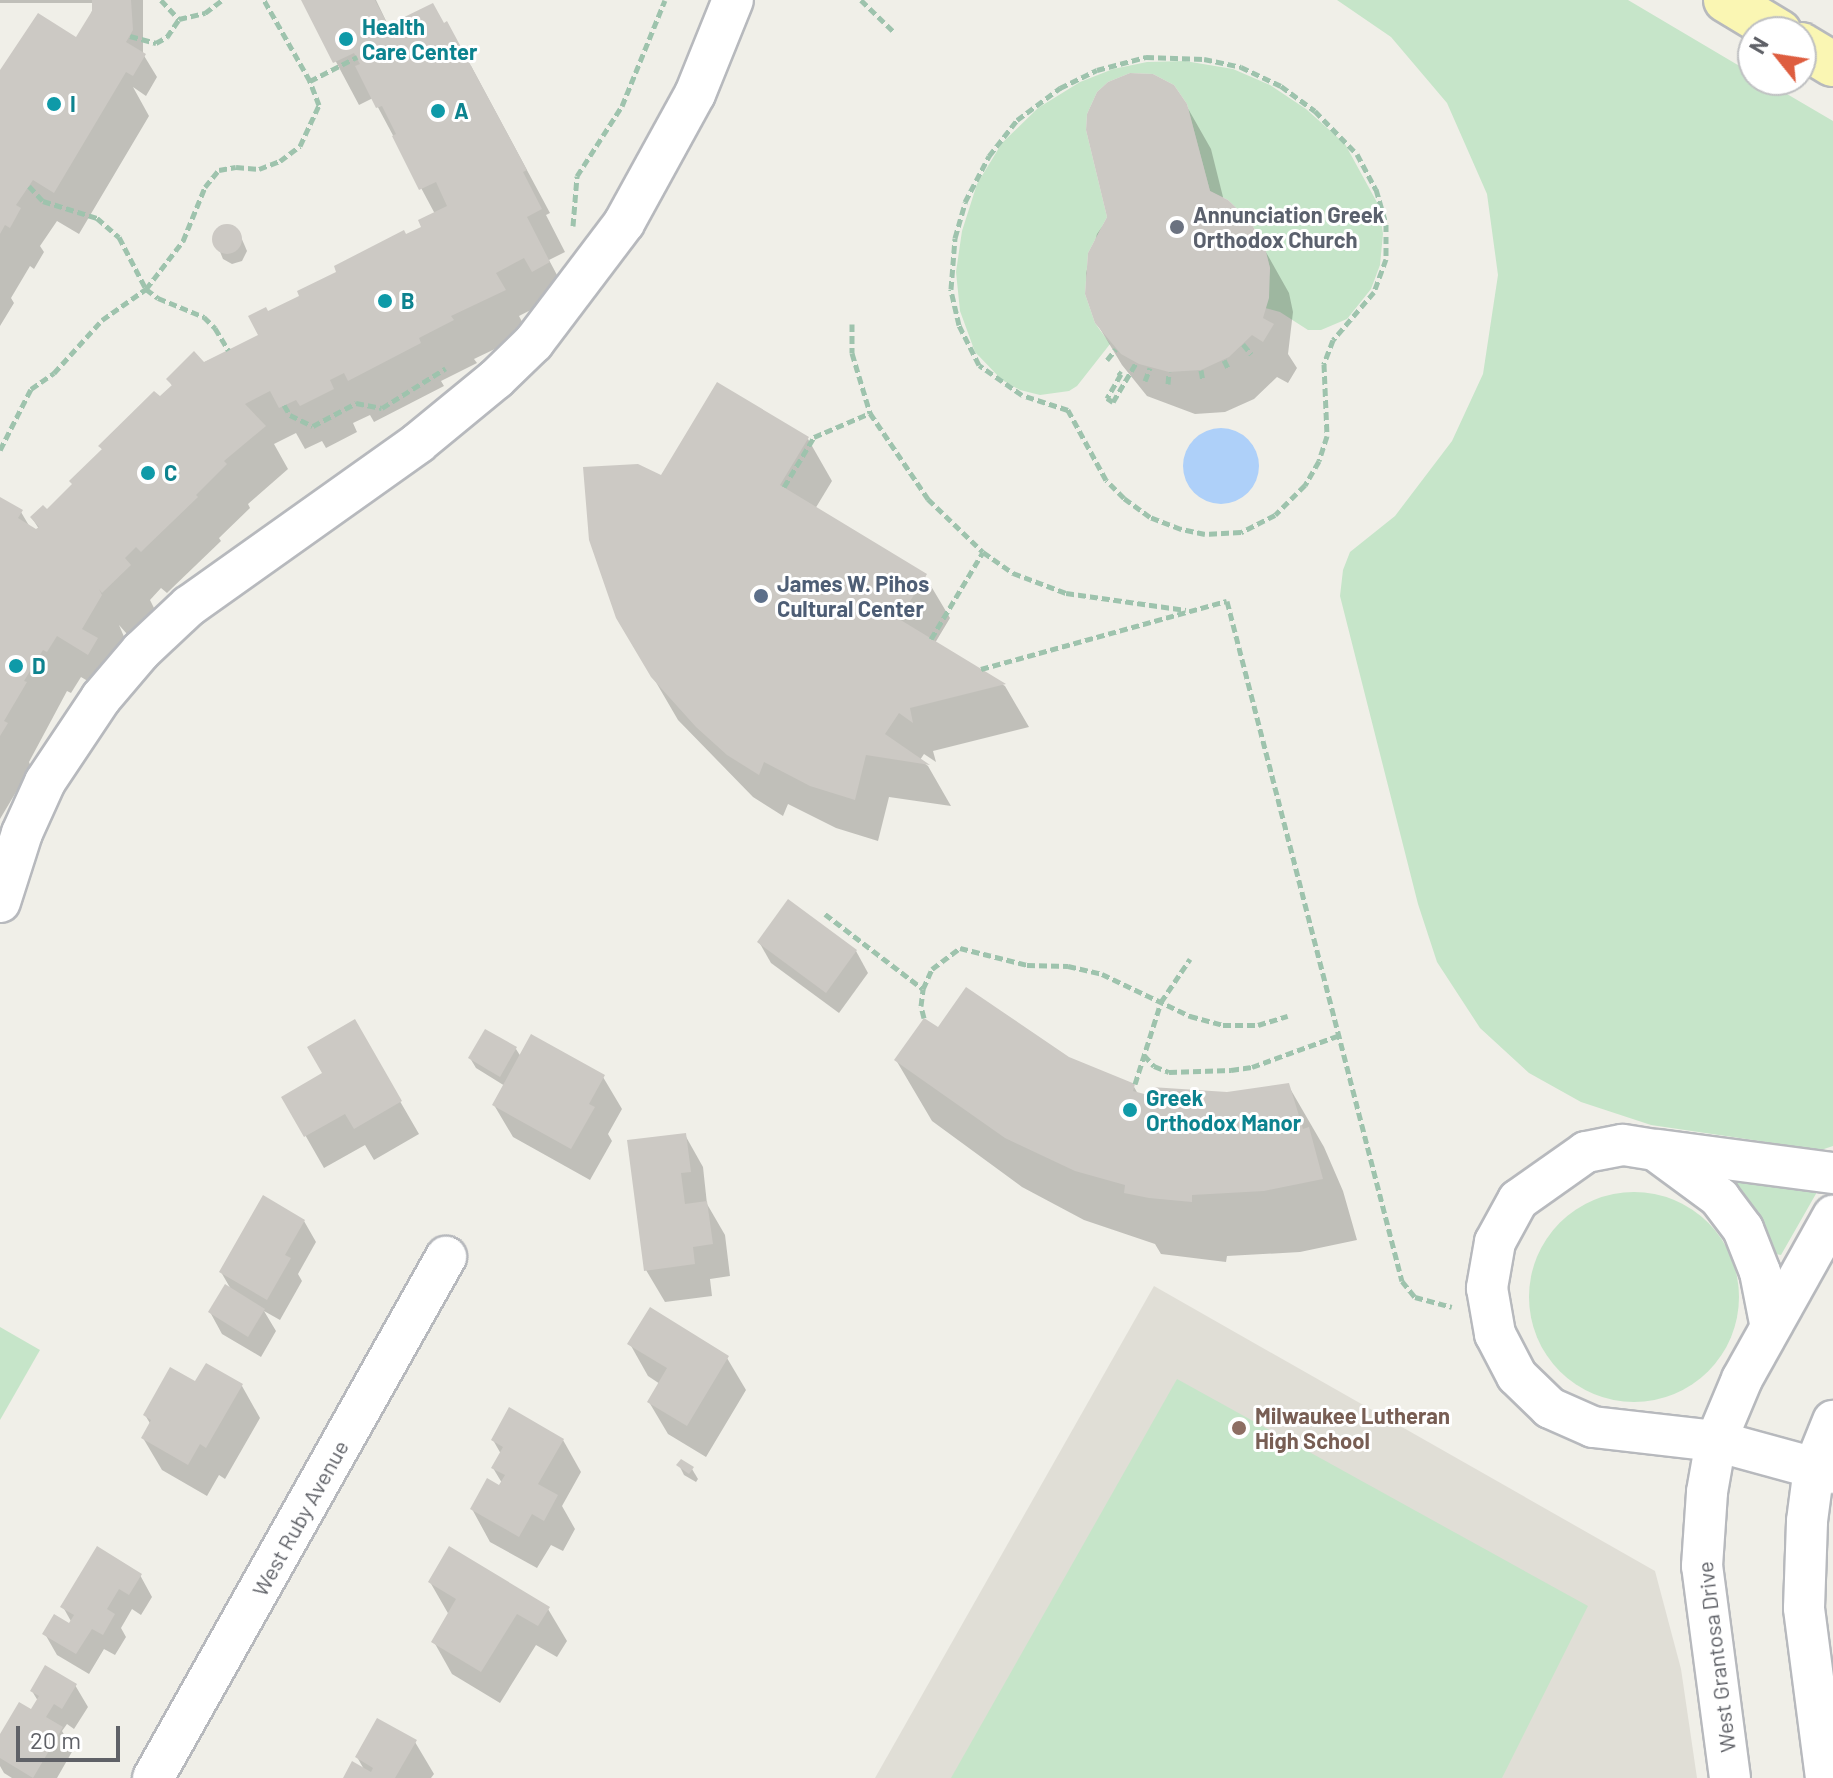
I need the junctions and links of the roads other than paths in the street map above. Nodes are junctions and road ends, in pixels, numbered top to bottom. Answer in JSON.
{"nodes":[{"id":1,"x":733,"y":0,"type":"edge"},
{"id":2,"x":1726,"y":0,"type":"edge"},
{"id":3,"x":1752,"y":16,"type":"edge"},
{"id":4,"x":0,"y":902,"type":"edge"},
{"id":5,"x":1655,"y":1150,"type":"junction"},
{"id":6,"x":1833,"y":1173,"type":"edge"},
{"id":7,"x":1833,"y":1216,"type":"edge"},
{"id":8,"x":446,"y":1257,"type":"dead end"},
{"id":9,"x":1770,"y":1323,"type":"junction"},
{"id":10,"x":1833,"y":1421,"type":"edge"},
{"id":11,"x":1716,"y":1441,"type":"junction"},
{"id":12,"x":1824,"y":1470,"type":"edge"},
{"id":13,"x":153,"y":1778,"type":"edge"},
{"id":14,"x":1730,"y":1778,"type":"edge"},
{"id":15,"x":1826,"y":1778,"type":"edge"}],
"edges":[{"from":1,"to":4,"type":"street"},
{"from":2,"to":3,"type":"main road"},
{"from":5,"to":6,"type":"street"},
{"from":5,"to":9,"type":"street"},
{"from":5,"to":11,"type":"street"},
{"from":7,"to":9,"type":"street","name":"West Grantosa Drive"},
{"from":8,"to":13,"type":"street","name":"West Ruby Avenue"},
{"from":9,"to":11,"type":"street","name":"West Grantosa Drive"},
{"from":10,"to":12,"type":"street"},
{"from":11,"to":12,"type":"street"},
{"from":11,"to":14,"type":"street","name":"West Grantosa Drive"},
{"from":12,"to":15,"type":"street"}]}
